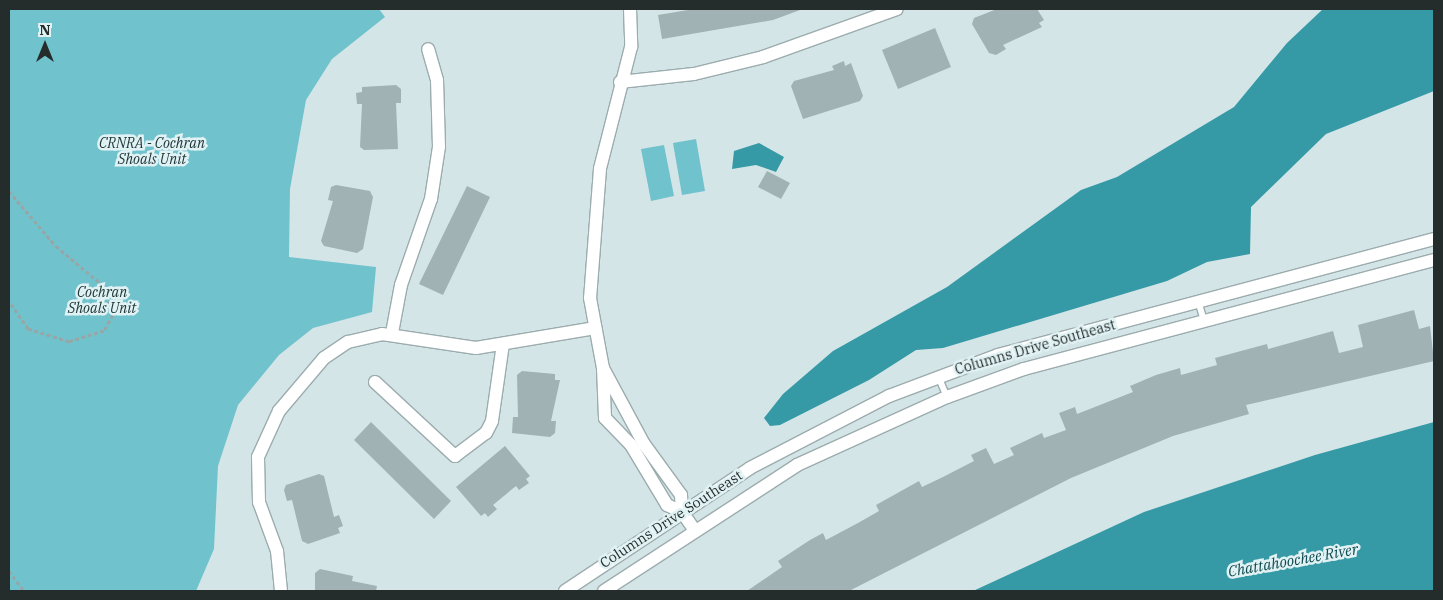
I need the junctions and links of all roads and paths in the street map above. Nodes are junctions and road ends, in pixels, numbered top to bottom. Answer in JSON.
{"nodes":[{"id":1,"x":630,"y":9,"type":"edge"},
{"id":2,"x":898,"y":9,"type":"edge"},
{"id":3,"x":428,"y":49,"type":"dead end"},
{"id":4,"x":620,"y":82,"type":"junction"},
{"id":5,"x":9,"y":191,"type":"edge"},
{"id":6,"x":1434,"y":239,"type":"edge"},
{"id":7,"x":1434,"y":260,"type":"edge"},
{"id":8,"x":1198,"y":301,"type":"junction"},
{"id":9,"x":9,"y":302,"type":"edge"},
{"id":10,"x":1204,"y":321,"type":"junction"},
{"id":11,"x":594,"y":328,"type":"junction"},
{"id":12,"x":392,"y":333,"type":"junction"},
{"id":13,"x":502,"y":344,"type":"junction"},
{"id":14,"x":603,"y":368,"type":"junction"},
{"id":15,"x":938,"y":376,"type":"junction"},
{"id":16,"x":375,"y":382,"type":"dead end"},
{"id":17,"x":946,"y":397,"type":"junction"},
{"id":18,"x":639,"y":447,"type":"junction"},
{"id":19,"x":682,"y":512,"type":"junction"},
{"id":20,"x":694,"y":529,"type":"junction"},
{"id":21,"x":9,"y":571,"type":"edge"},
{"id":22,"x":24,"y":591,"type":"edge"},
{"id":23,"x":281,"y":591,"type":"edge"},
{"id":24,"x":565,"y":591,"type":"edge"},
{"id":25,"x":604,"y":591,"type":"edge"}],
"edges":[{"from":1,"to":4,"type":"street"},
{"from":2,"to":4,"type":"street"},
{"from":3,"to":12,"type":"street"},
{"from":4,"to":11,"type":"street"},
{"from":5,"to":9,"type":"path"},
{"from":6,"to":8,"type":"street","name":"Columns Drive Southeast"},
{"from":7,"to":10,"type":"street","name":"Columns Drive Southeast"},
{"from":8,"to":10,"type":"lane"},
{"from":8,"to":15,"type":"street","name":"Columns Drive Southeast"},
{"from":10,"to":17,"type":"street","name":"Columns Drive Southeast"},
{"from":11,"to":13,"type":"street"},
{"from":11,"to":14,"type":"street"},
{"from":12,"to":13,"type":"street"},
{"from":12,"to":23,"type":"street"},
{"from":13,"to":16,"type":"street"},
{"from":14,"to":18,"type":"street"},
{"from":14,"to":18,"type":"street"},
{"from":15,"to":17,"type":"lane"},
{"from":15,"to":19,"type":"street","name":"Columns Drive Southeast"},
{"from":17,"to":20,"type":"street","name":"Columns Drive Southeast"},
{"from":18,"to":19,"type":"street"},
{"from":19,"to":20,"type":"street"},
{"from":19,"to":24,"type":"street","name":"Columns Drive Southeast"},
{"from":20,"to":25,"type":"street","name":"Columns Drive Southeast"},
{"from":21,"to":22,"type":"path"}]}
